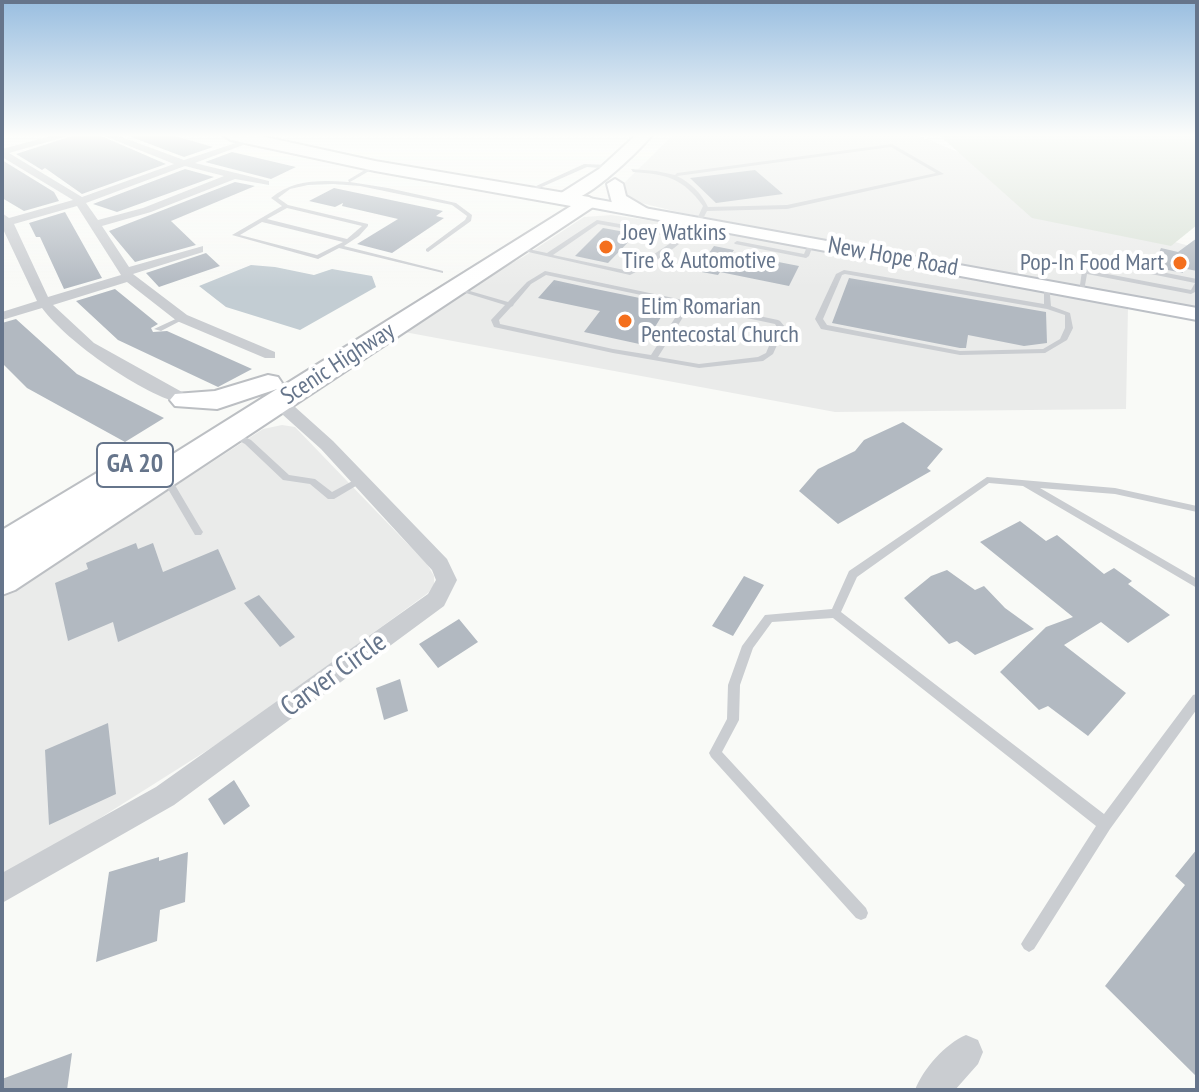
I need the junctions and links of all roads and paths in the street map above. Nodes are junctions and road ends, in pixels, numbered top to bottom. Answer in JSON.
{"nodes":[{"id":1,"x":56,"y":186,"type":"edge"},
{"id":2,"x":124,"y":186,"type":"edge"},
{"id":3,"x":208,"y":186,"type":"edge"},
{"id":4,"x":317,"y":186,"type":"edge"},
{"id":5,"x":372,"y":186,"type":"edge"},
{"id":6,"x":483,"y":186,"type":"edge"},
{"id":7,"x":540,"y":186,"type":"edge"},
{"id":8,"x":591,"y":186,"type":"edge"},
{"id":9,"x":604,"y":186,"type":"edge"},
{"id":10,"x":616,"y":186,"type":"edge"},
{"id":11,"x":689,"y":186,"type":"edge"},
{"id":12,"x":885,"y":186,"type":"edge"},
{"id":13,"x":500,"y":189,"type":"junction"},
{"id":14,"x":524,"y":193,"type":"junction"},
{"id":15,"x":564,"y":199,"type":"junction"},
{"id":16,"x":81,"y":201,"type":"junction"},
{"id":17,"x":589,"y":203,"type":"junction"},
{"id":18,"x":286,"y":206,"type":"junction"},
{"id":19,"x":644,"y":212,"type":"junction"},
{"id":20,"x":701,"y":215,"type":"junction"},
{"id":21,"x":532,"y":217,"type":"junction"},
{"id":22,"x":262,"y":220,"type":"junction"},
{"id":23,"x":4,"y":221,"type":"edge"},
{"id":24,"x":95,"y":224,"type":"junction"},
{"id":25,"x":682,"y":237,"type":"junction"},
{"id":26,"x":347,"y":241,"type":"junction"},
{"id":27,"x":737,"y":243,"type":"dead end"},
{"id":28,"x":811,"y":243,"type":"junction"},
{"id":29,"x":337,"y":246,"type":"junction"},
{"id":30,"x":199,"y":249,"type":"dead end"},
{"id":31,"x":518,"y":249,"type":"junction"},
{"id":32,"x":428,"y":250,"type":"dead end"},
{"id":33,"x":549,"y":255,"type":"junction"},
{"id":34,"x":1084,"y":272,"type":"junction"},
{"id":35,"x":127,"y":275,"type":"junction"},
{"id":36,"x":448,"y":280,"type":"junction"},
{"id":37,"x":1197,"y":282,"type":"edge"},
{"id":38,"x":1047,"y":285,"type":"junction"},
{"id":39,"x":1081,"y":291,"type":"junction"},
{"id":40,"x":45,"y":303,"type":"junction"},
{"id":41,"x":688,"y":304,"type":"junction"},
{"id":42,"x":511,"y":305,"type":"junction"},
{"id":43,"x":1048,"y":307,"type":"junction"},
{"id":44,"x":1197,"y":314,"type":"edge"},
{"id":45,"x":2,"y":316,"type":"edge"},
{"id":46,"x":182,"y":318,"type":"junction"},
{"id":47,"x":158,"y":329,"type":"dead end"},
{"id":48,"x":653,"y":358,"type":"junction"},
{"id":49,"x":272,"y":380,"type":"junction"},
{"id":50,"x":185,"y":400,"type":"junction"},
{"id":51,"x":231,"y":433,"type":"junction"},
{"id":52,"x":187,"y":434,"type":"junction"},
{"id":53,"x":165,"y":475,"type":"junction"},
{"id":54,"x":361,"y":480,"type":"junction"},
{"id":55,"x":1021,"y":481,"type":"junction"},
{"id":56,"x":1197,"y":509,"type":"edge"},
{"id":57,"x":198,"y":532,"type":"dead end"},
{"id":58,"x":2,"y":547,"type":"edge"},
{"id":59,"x":2,"y":580,"type":"edge"},
{"id":60,"x":1197,"y":584,"type":"edge"},
{"id":61,"x":835,"y":613,"type":"junction"},
{"id":62,"x":1197,"y":699,"type":"edge"},
{"id":63,"x":1105,"y":824,"type":"junction"},
{"id":64,"x":2,"y":889,"type":"edge"},
{"id":65,"x":861,"y":913,"type":"dead end"},
{"id":66,"x":1029,"y":944,"type":"dead end"},
{"id":67,"x":966,"y":1052,"type":"dead end"},
{"id":68,"x":932,"y":1090,"type":"edge"}],
"edges":[{"from":1,"to":16,"type":"street"},
{"from":2,"to":16,"type":"street"},
{"from":3,"to":24,"type":"street"},
{"from":4,"to":18,"type":"lane"},
{"from":5,"to":32,"type":"lane"},
{"from":6,"to":13,"type":"highway"},
{"from":7,"to":14,"type":"lane"},
{"from":8,"to":15,"type":"main road","name":"Scenic Highway"},
{"from":9,"to":17,"type":"main road","name":"Scenic Highway"},
{"from":10,"to":19,"type":"main road"},
{"from":11,"to":20,"type":"lane"},
{"from":12,"to":20,"type":"lane"},
{"from":13,"to":14,"type":"highway"},
{"from":13,"to":21,"type":"highway"},
{"from":14,"to":15,"type":"highway"},
{"from":15,"to":17,"type":"highway"},
{"from":15,"to":21,"type":"highway","name":"Scenic Highway"},
{"from":16,"to":23,"type":"street"},
{"from":16,"to":24,"type":"street"},
{"from":17,"to":19,"type":"street","name":"New Hope Road"},
{"from":17,"to":31,"type":"highway","name":"Scenic Highway","number":"GA 20"},
{"from":18,"to":22,"type":"lane"},
{"from":18,"to":26,"type":"lane"},
{"from":19,"to":20,"type":"street","name":"New Hope Road"},
{"from":20,"to":25,"type":"lane"},
{"from":20,"to":28,"type":"street","name":"New Hope Road"},
{"from":21,"to":36,"type":"highway","name":"Scenic Highway","number":"GA 20"},
{"from":22,"to":26,"type":"lane"},
{"from":22,"to":29,"type":"lane"},
{"from":23,"to":40,"type":"street"},
{"from":24,"to":35,"type":"street"},
{"from":25,"to":33,"type":"lane"},
{"from":25,"to":33,"type":"lane"},
{"from":26,"to":29,"type":"lane"},
{"from":27,"to":28,"type":"lane"},
{"from":28,"to":38,"type":"street","name":"New Hope Road"},
{"from":29,"to":36,"type":"lane"},
{"from":30,"to":35,"type":"street"},
{"from":31,"to":33,"type":"lane"},
{"from":31,"to":36,"type":"highway","name":"Scenic Highway","number":"GA 20"},
{"from":34,"to":37,"type":"lane"},
{"from":34,"to":37,"type":"lane"},
{"from":34,"to":39,"type":"lane"},
{"from":35,"to":40,"type":"street"},
{"from":35,"to":46,"type":"street"},
{"from":36,"to":42,"type":"lane"},
{"from":36,"to":49,"type":"highway","name":"Scenic Highway","number":"GA 20"},
{"from":38,"to":39,"type":"street","name":"New Hope Road"},
{"from":38,"to":43,"type":"lane"},
{"from":39,"to":44,"type":"street","name":"New Hope Road"},
{"from":40,"to":45,"type":"street"},
{"from":40,"to":50,"type":"street"},
{"from":41,"to":42,"type":"lane"},
{"from":41,"to":48,"type":"lane"},
{"from":41,"to":48,"type":"lane"},
{"from":42,"to":48,"type":"lane"},
{"from":43,"to":43,"type":"lane"},
{"from":46,"to":47,"type":"lane"},
{"from":46,"to":49,"type":"street"},
{"from":49,"to":50,"type":"highway"},
{"from":49,"to":51,"type":"highway","name":"Scenic Highway","number":"GA 20"},
{"from":49,"to":52,"type":"highway","name":"Scenic Highway","number":"GA 20"},
{"from":49,"to":54,"type":"street","name":"Carver Circle"},
{"from":50,"to":52,"type":"highway"},
{"from":51,"to":53,"type":"highway","name":"Scenic Highway","number":"GA 20"},
{"from":51,"to":54,"type":"lane"},
{"from":52,"to":58,"type":"highway","name":"Scenic Highway","number":"GA 20"},
{"from":53,"to":57,"type":"lane"},
{"from":53,"to":59,"type":"highway","name":"Scenic Highway","number":"GA 20"},
{"from":54,"to":64,"type":"street","name":"Carver Circle"},
{"from":55,"to":56,"type":"lane"},
{"from":55,"to":60,"type":"lane"},
{"from":55,"to":61,"type":"lane"},
{"from":61,"to":63,"type":"lane"},
{"from":61,"to":65,"type":"lane"},
{"from":62,"to":63,"type":"lane"},
{"from":63,"to":66,"type":"lane"},
{"from":67,"to":68,"type":"street"}]}
